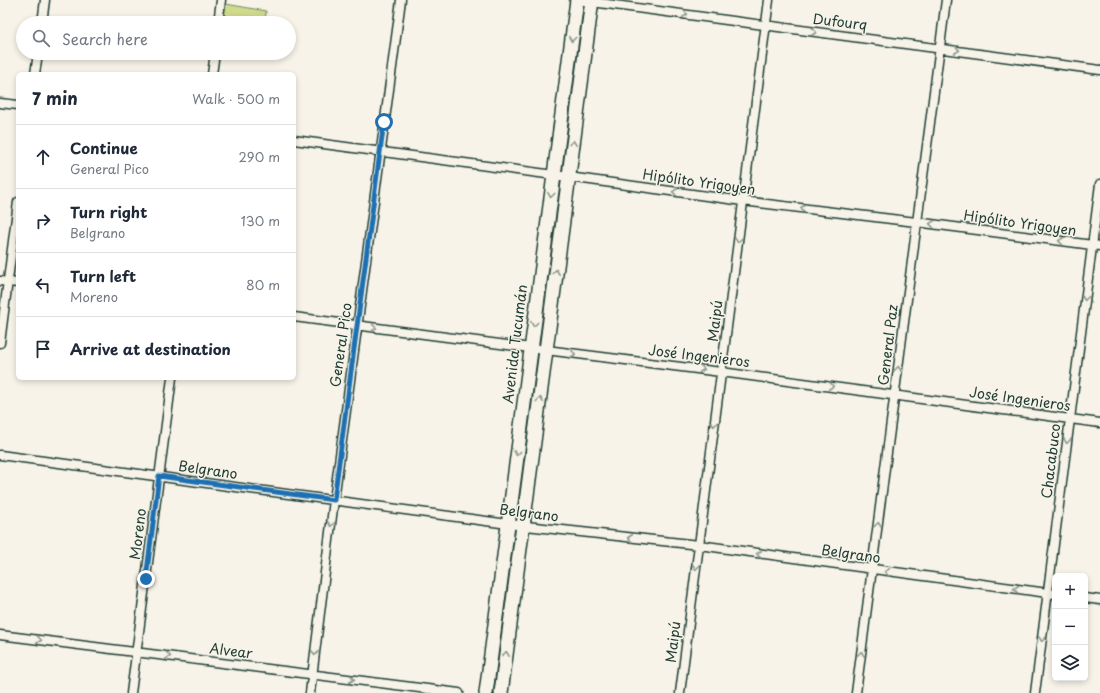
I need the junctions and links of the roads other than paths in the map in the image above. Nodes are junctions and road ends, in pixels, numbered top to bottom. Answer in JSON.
{"nodes":[{"id":1,"x":45,"y":0,"type":"edge"},
{"id":2,"x":221,"y":0,"type":"edge"},
{"id":3,"x":401,"y":0,"type":"edge"},
{"id":4,"x":577,"y":0,"type":"edge"},
{"id":5,"x":769,"y":0,"type":"edge"},
{"id":6,"x":946,"y":0,"type":"edge"},
{"id":7,"x":592,"y":1,"type":"edge"},
{"id":8,"x":43,"y":16,"type":"edge"},
{"id":9,"x":219,"y":16,"type":"edge"},
{"id":10,"x":766,"y":25,"type":"junction"},
{"id":11,"x":940,"y":48,"type":"junction"},
{"id":12,"x":37,"y":60,"type":"edge"},
{"id":13,"x":214,"y":60,"type":"edge"},
{"id":14,"x":1100,"y":70,"type":"edge"},
{"id":15,"x":35,"y":72,"type":"edge"},
{"id":16,"x":212,"y":72,"type":"edge"},
{"id":17,"x":0,"y":103,"type":"edge"},
{"id":18,"x":16,"y":105,"type":"edge"},
{"id":19,"x":296,"y":140,"type":"edge"},
{"id":20,"x":380,"y":152,"type":"junction"},
{"id":21,"x":554,"y":175,"type":"junction"},
{"id":22,"x":569,"y":177,"type":"junction"},
{"id":23,"x":1100,"y":184,"type":"edge"},
{"id":24,"x":743,"y":201,"type":"junction"},
{"id":25,"x":16,"y":213,"type":"edge"},
{"id":26,"x":916,"y":222,"type":"junction"},
{"id":27,"x":1096,"y":246,"type":"edge"},
{"id":28,"x":4,"y":281,"type":"edge"},
{"id":29,"x":16,"y":283,"type":"edge"},
{"id":30,"x":296,"y":317,"type":"edge"},
{"id":31,"x":357,"y":326,"type":"junction"},
{"id":32,"x":0,"y":343,"type":"edge"},
{"id":33,"x":531,"y":348,"type":"junction"},
{"id":34,"x":546,"y":350,"type":"junction"},
{"id":35,"x":721,"y":372,"type":"junction"},
{"id":36,"x":172,"y":380,"type":"edge"},
{"id":37,"x":895,"y":394,"type":"junction"},
{"id":38,"x":1069,"y":418,"type":"junction"},
{"id":39,"x":1100,"y":423,"type":"edge"},
{"id":40,"x":0,"y":455,"type":"edge"},
{"id":41,"x":159,"y":476,"type":"junction"},
{"id":42,"x":334,"y":500,"type":"junction"},
{"id":43,"x":508,"y":524,"type":"junction"},
{"id":44,"x":523,"y":526,"type":"junction"},
{"id":45,"x":698,"y":545,"type":"junction"},
{"id":46,"x":872,"y":570,"type":"junction"},
{"id":47,"x":1051,"y":594,"type":"edge"},
{"id":48,"x":1088,"y":598,"type":"edge"},
{"id":49,"x":1100,"y":600,"type":"edge"},
{"id":50,"x":0,"y":635,"type":"edge"},
{"id":51,"x":136,"y":652,"type":"junction"},
{"id":52,"x":312,"y":674,"type":"junction"},
{"id":53,"x":131,"y":693,"type":"edge"},
{"id":54,"x":310,"y":693,"type":"edge"},
{"id":55,"x":459,"y":693,"type":"edge"},
{"id":56,"x":486,"y":693,"type":"edge"},
{"id":57,"x":501,"y":693,"type":"edge"},
{"id":58,"x":680,"y":693,"type":"edge"},
{"id":59,"x":856,"y":693,"type":"edge"},
{"id":60,"x":1035,"y":693,"type":"edge"}],
"edges":[{"from":1,"to":8,"type":"street"},
{"from":2,"to":9,"type":"street"},
{"from":3,"to":20,"type":"street","name":"General Pico"},
{"from":4,"to":7,"type":"street","name":"Dufourq"},
{"from":4,"to":21,"type":"main road","name":"Avenida Tucumán","one_way":true},
{"from":5,"to":10,"type":"street","name":"Maipú"},
{"from":6,"to":11,"type":"street","name":"General Paz"},
{"from":7,"to":10,"type":"street","name":"Dufourq","one_way":true},
{"from":22,"to":7,"type":"main road","one_way":true},
{"from":10,"to":11,"type":"street","name":"Dufourq","one_way":true},
{"from":10,"to":24,"type":"street","name":"Maipú"},
{"from":11,"to":14,"type":"street","name":"Dufourq","one_way":true},
{"from":11,"to":26,"type":"street","name":"General Paz"},
{"from":12,"to":15,"type":"street"},
{"from":13,"to":16,"type":"street"},
{"from":17,"to":18,"type":"street"},
{"from":19,"to":20,"type":"street","name":"Hipólito Yrigoyen"},
{"from":20,"to":21,"type":"street","name":"Hipólito Yrigoyen"},
{"from":20,"to":31,"type":"street","name":"General Pico"},
{"from":21,"to":22,"type":"street","name":"Hipólito Yrigoyen"},
{"from":21,"to":33,"type":"main road","name":"Avenida Tucumán","one_way":true},
{"from":24,"to":22,"type":"street","name":"Hipólito Yrigoyen","one_way":true},
{"from":34,"to":22,"type":"main road","one_way":true},
{"from":23,"to":27,"type":"street","name":"Chacabuco"},
{"from":26,"to":24,"type":"street","name":"Hipólito Yrigoyen","one_way":true},
{"from":24,"to":35,"type":"street","name":"Maipú","one_way":true},
{"from":25,"to":28,"type":"street"},
{"from":27,"to":26,"type":"street","name":"Hipólito Yrigoyen","one_way":true},
{"from":37,"to":26,"type":"street","name":"General Paz","one_way":true},
{"from":27,"to":38,"type":"street","name":"Chacabuco","one_way":true},
{"from":28,"to":29,"type":"street"},
{"from":28,"to":32,"type":"street"},
{"from":30,"to":31,"type":"street","name":"José Ingenieros"},
{"from":31,"to":33,"type":"street","name":"José Ingenieros","one_way":true},
{"from":31,"to":42,"type":"street","name":"General Pico"},
{"from":33,"to":34,"type":"street","name":"José Ingenieros"},
{"from":33,"to":43,"type":"main road","name":"Avenida Tucumán","one_way":true},
{"from":34,"to":35,"type":"street","name":"José Ingenieros","one_way":true},
{"from":44,"to":34,"type":"main road","one_way":true},
{"from":35,"to":37,"type":"street","name":"José Ingenieros","one_way":true},
{"from":35,"to":45,"type":"street","name":"Maipú","one_way":true},
{"from":36,"to":41,"type":"street","name":"Moreno"},
{"from":37,"to":38,"type":"street","name":"José Ingenieros"},
{"from":46,"to":37,"type":"street","name":"General Paz","one_way":true},
{"from":38,"to":39,"type":"street","name":"José Ingenieros"},
{"from":38,"to":47,"type":"street","name":"Chacabuco","one_way":true},
{"from":40,"to":41,"type":"street","name":"Belgrano"},
{"from":41,"to":42,"type":"street","name":"Belgrano"},
{"from":41,"to":51,"type":"street","name":"Moreno"},
{"from":42,"to":43,"type":"street","name":"Belgrano"},
{"from":42,"to":52,"type":"street","name":"General Pico","one_way":true},
{"from":43,"to":44,"type":"street","name":"Belgrano"},
{"from":43,"to":56,"type":"main road","name":"Avenida Tucumán"},
{"from":45,"to":44,"type":"street","name":"Belgrano","one_way":true},
{"from":57,"to":44,"type":"main road","one_way":true},
{"from":46,"to":45,"type":"street","name":"Belgrano","one_way":true},
{"from":45,"to":58,"type":"street","name":"Maipú","one_way":true},
{"from":47,"to":46,"type":"street","name":"Belgrano","one_way":true},
{"from":59,"to":46,"type":"street","name":"General Paz","one_way":true},
{"from":47,"to":60,"type":"street","name":"Chacabuco","one_way":true},
{"from":48,"to":49,"type":"street"},
{"from":50,"to":51,"type":"street","name":"Alvear","one_way":true},
{"from":51,"to":52,"type":"street","name":"Alvear","one_way":true},
{"from":51,"to":53,"type":"street","name":"Moreno"},
{"from":52,"to":54,"type":"street","name":"General Pico"},
{"from":52,"to":55,"type":"street","name":"Alvear","one_way":true}]}
